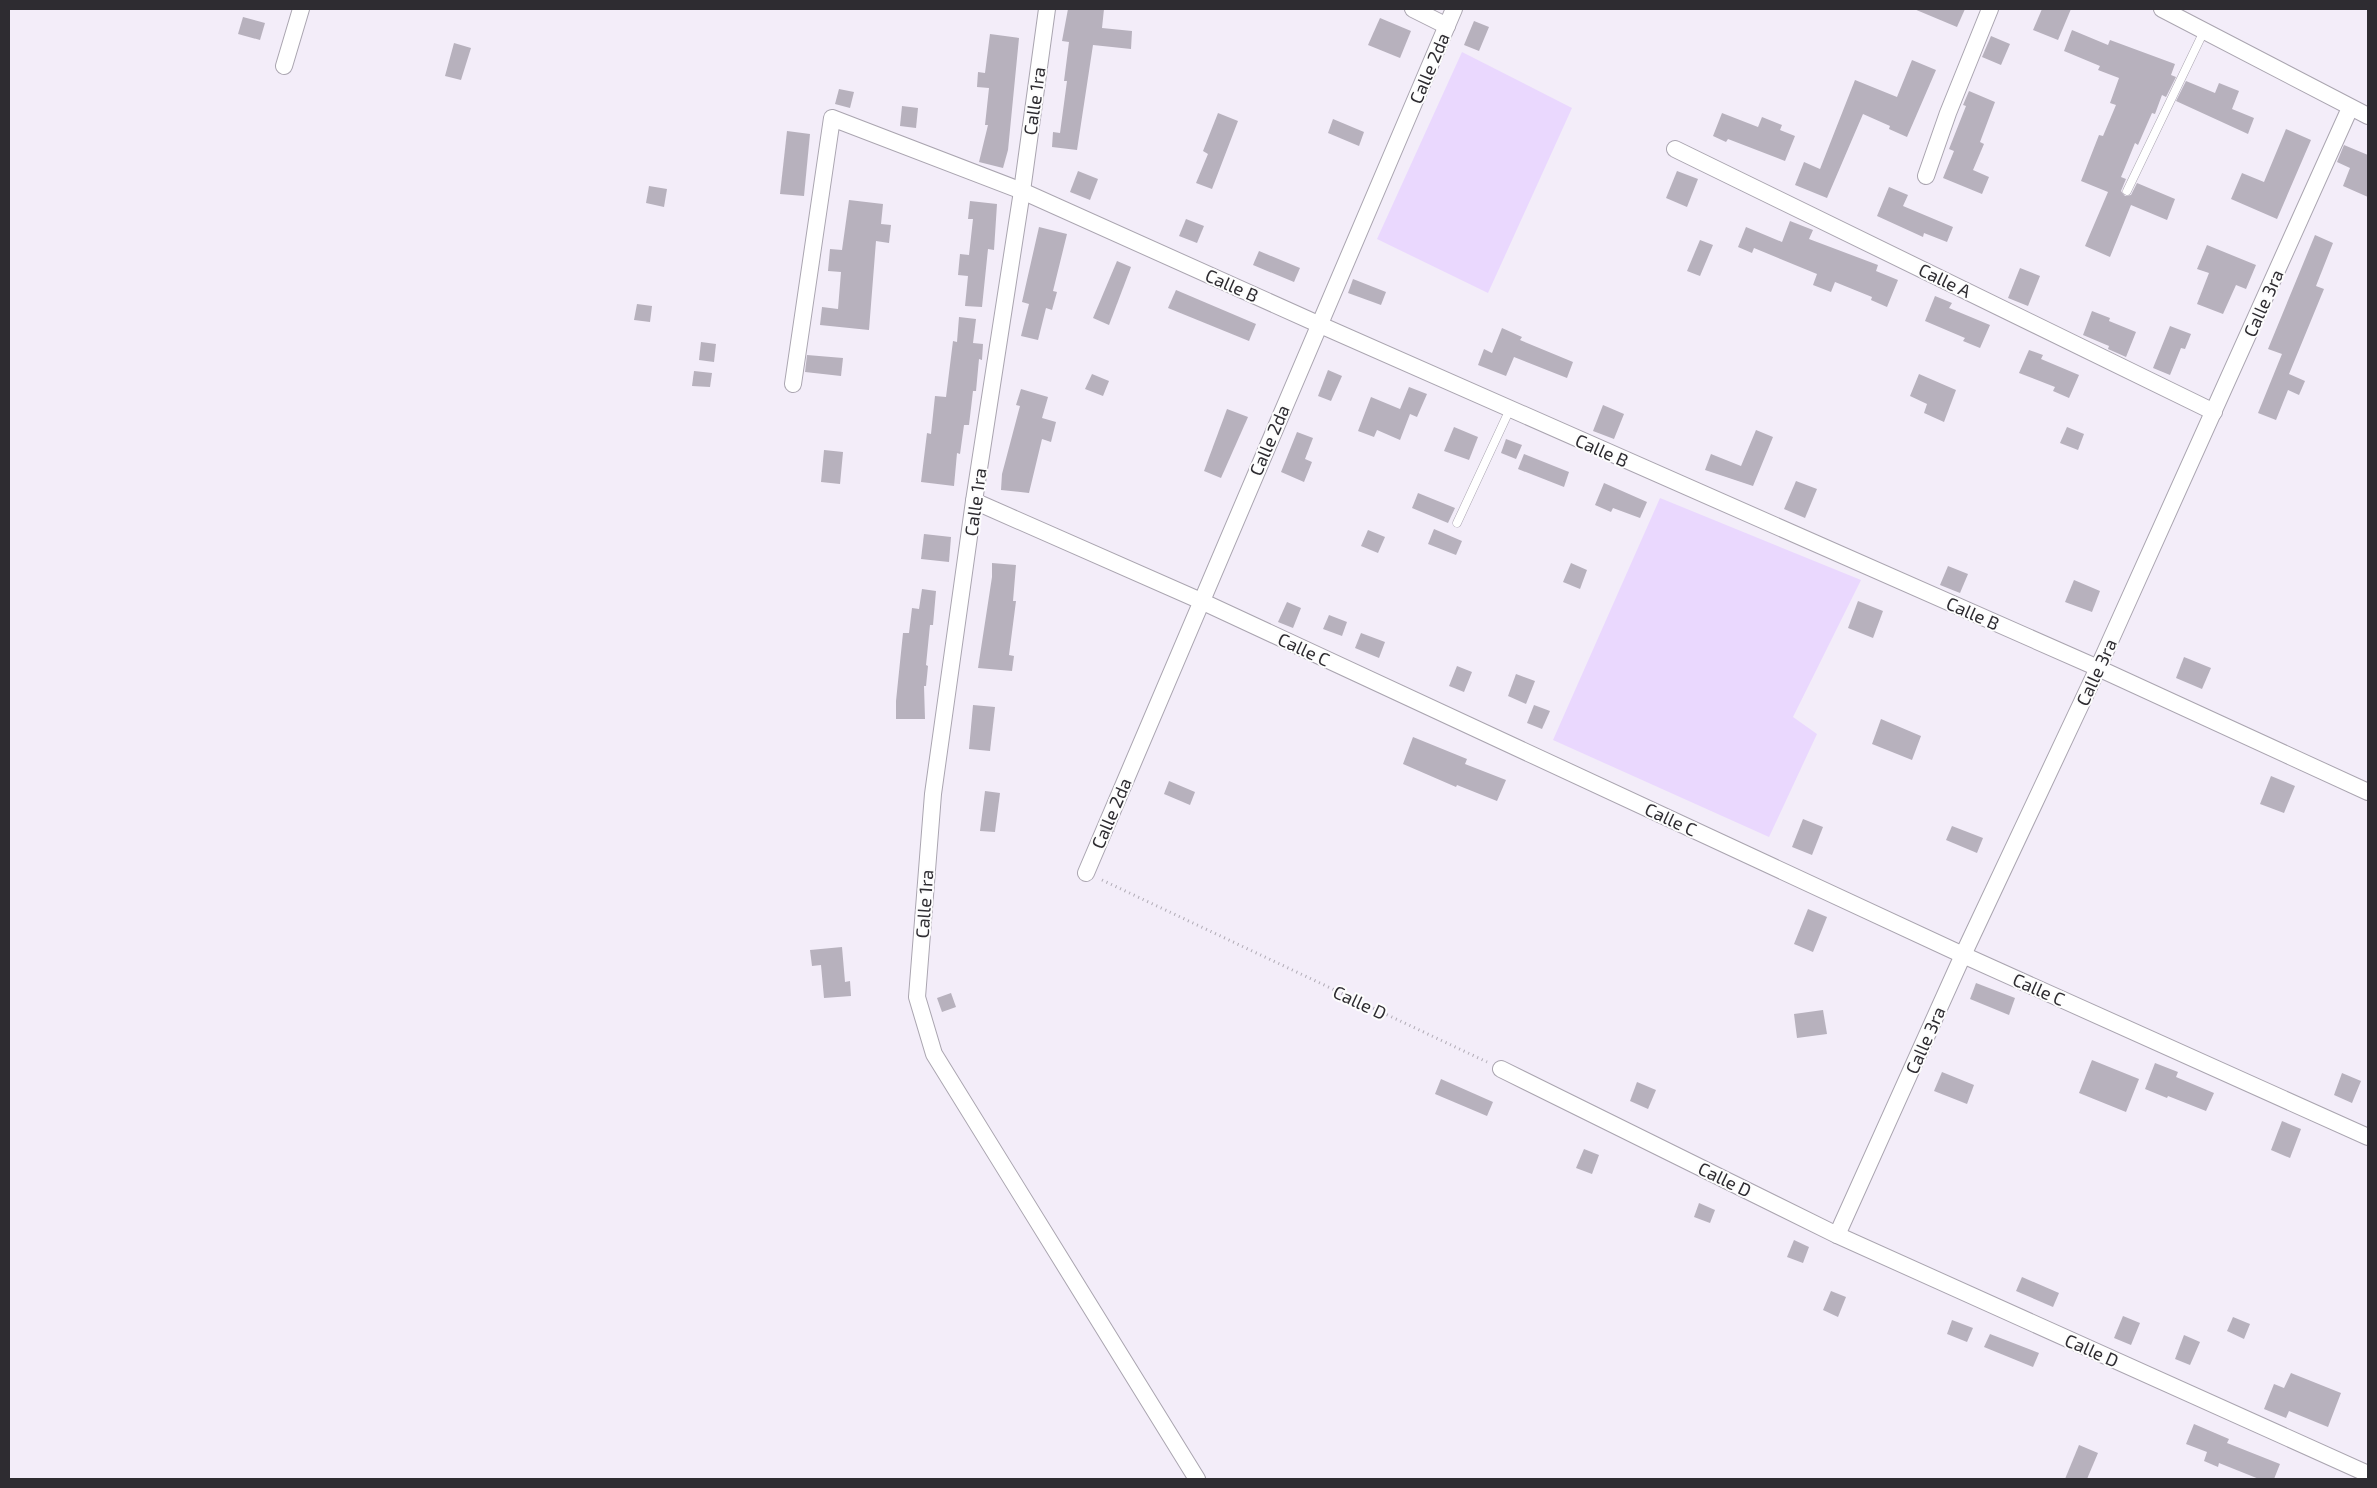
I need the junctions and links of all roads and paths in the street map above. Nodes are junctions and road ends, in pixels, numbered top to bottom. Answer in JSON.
{"nodes":[{"id":1,"x":301,"y":9,"type":"edge"},
{"id":2,"x":1047,"y":9,"type":"edge"},
{"id":3,"x":1413,"y":9,"type":"edge"},
{"id":4,"x":1454,"y":9,"type":"edge"},
{"id":5,"x":1990,"y":9,"type":"edge"},
{"id":6,"x":2162,"y":9,"type":"edge"},
{"id":7,"x":1447,"y":26,"type":"junction"},
{"id":8,"x":2205,"y":30,"type":"junction"},
{"id":9,"x":284,"y":66,"type":"dead end"},
{"id":10,"x":2350,"y":108,"type":"junction"},
{"id":11,"x":2368,"y":116,"type":"edge"},
{"id":12,"x":1675,"y":148,"type":"dead end"},
{"id":13,"x":1926,"y":176,"type":"dead end"},
{"id":14,"x":1022,"y":191,"type":"junction"},
{"id":15,"x":2127,"y":191,"type":"dead end"},
{"id":16,"x":1318,"y":324,"type":"junction"},
{"id":17,"x":793,"y":384,"type":"dead end"},
{"id":18,"x":1510,"y":409,"type":"junction"},
{"id":19,"x":2214,"y":412,"type":"junction"},
{"id":20,"x":974,"y":501,"type":"junction"},
{"id":21,"x":1456,"y":522,"type":"dead end"},
{"id":22,"x":1201,"y":602,"type":"junction"},
{"id":23,"x":2098,"y":668,"type":"junction"},
{"id":24,"x":2368,"y":792,"type":"edge"},
{"id":25,"x":1086,"y":873,"type":"joint"},
{"id":26,"x":1964,"y":955,"type":"junction"},
{"id":27,"x":1501,"y":1069,"type":"joint"},
{"id":28,"x":2368,"y":1138,"type":"edge"},
{"id":29,"x":1837,"y":1235,"type":"junction"},
{"id":30,"x":2368,"y":1474,"type":"edge"},
{"id":31,"x":1197,"y":1479,"type":"edge"}],
"edges":[{"from":1,"to":9,"type":"street"},
{"from":2,"to":14,"type":"street","name":"Calle 1ra"},
{"from":3,"to":7,"type":"street"},
{"from":4,"to":7,"type":"street","name":"Calle 2da"},
{"from":5,"to":13,"type":"street"},
{"from":6,"to":8,"type":"street"},
{"from":7,"to":16,"type":"street","name":"Calle 2da"},
{"from":8,"to":10,"type":"street"},
{"from":8,"to":15,"type":"lane"},
{"from":10,"to":11,"type":"street"},
{"from":10,"to":19,"type":"street","name":"Calle 3ra"},
{"from":12,"to":19,"type":"street","name":"Calle A"},
{"from":14,"to":16,"type":"street","name":"Calle B"},
{"from":14,"to":17,"type":"street","name":"Calle B"},
{"from":14,"to":20,"type":"street","name":"Calle 1ra"},
{"from":16,"to":18,"type":"street","name":"Calle B"},
{"from":16,"to":22,"type":"street","name":"Calle 2da"},
{"from":18,"to":21,"type":"lane"},
{"from":18,"to":23,"type":"street","name":"Calle B"},
{"from":19,"to":23,"type":"street","name":"Calle 3ra"},
{"from":20,"to":22,"type":"street","name":"Calle C"},
{"from":20,"to":31,"type":"street","name":"Calle 1ra"},
{"from":22,"to":25,"type":"street","name":"Calle 2da"},
{"from":22,"to":26,"type":"street","name":"Calle C"},
{"from":23,"to":24,"type":"street","name":"Calle B"},
{"from":23,"to":26,"type":"street","name":"Calle 3ra"},
{"from":25,"to":27,"type":"path","name":"Calle D"},
{"from":26,"to":28,"type":"street","name":"Calle C"},
{"from":26,"to":29,"type":"street","name":"Calle 3ra"},
{"from":27,"to":29,"type":"street","name":"Calle D"},
{"from":29,"to":30,"type":"street","name":"Calle D"}]}
